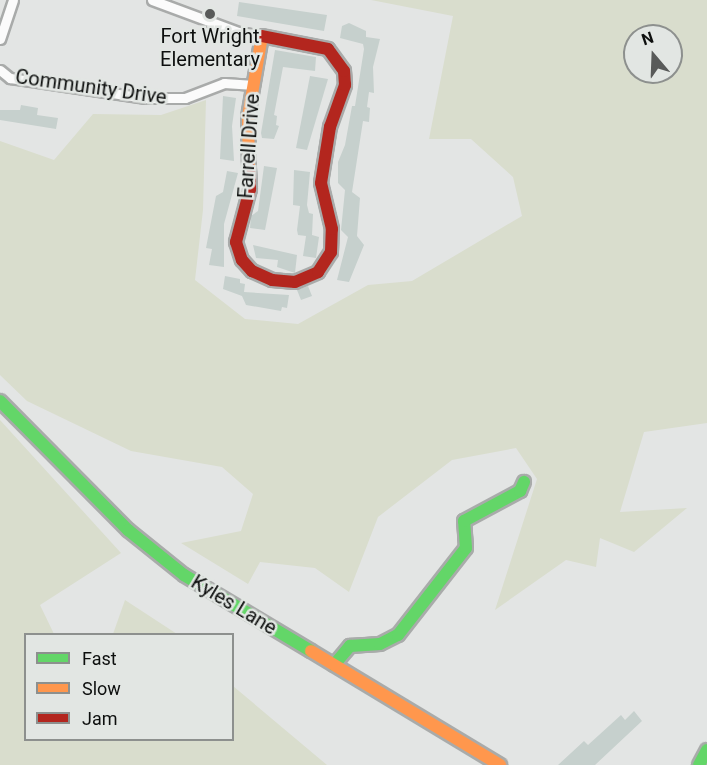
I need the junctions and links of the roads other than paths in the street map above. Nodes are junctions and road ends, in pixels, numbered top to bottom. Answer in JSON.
{"nodes":[{"id":1,"x":13,"y":0,"type":"edge"},
{"id":2,"x":152,"y":0,"type":"edge"},
{"id":3,"x":262,"y":36,"type":"junction"},
{"id":4,"x":0,"y":39,"type":"edge"},
{"id":5,"x":0,"y":70,"type":"edge"},
{"id":6,"x":254,"y":86,"type":"junction"},
{"id":7,"x":0,"y":401,"type":"edge"},
{"id":8,"x":524,"y":483,"type":"dead end"},
{"id":9,"x":334,"y":665,"type":"junction"},
{"id":10,"x":707,"y":750,"type":"edge"},
{"id":11,"x":500,"y":765,"type":"edge"},
{"id":12,"x":699,"y":765,"type":"edge"}],
"edges":[{"from":1,"to":4,"type":"street"},
{"from":2,"to":3,"type":"street","name":"Farrell Drive"},
{"from":3,"to":6,"type":"street","name":"Farrell Drive"},
{"from":3,"to":6,"type":"street","name":"Farrell Drive"},
{"from":5,"to":6,"type":"street","name":"Community Drive"},
{"from":7,"to":9,"type":"street","name":"Kyles Lane"},
{"from":8,"to":9,"type":"street"},
{"from":9,"to":11,"type":"street","name":"Kyles Lane"},
{"from":10,"to":12,"type":"street"}]}
